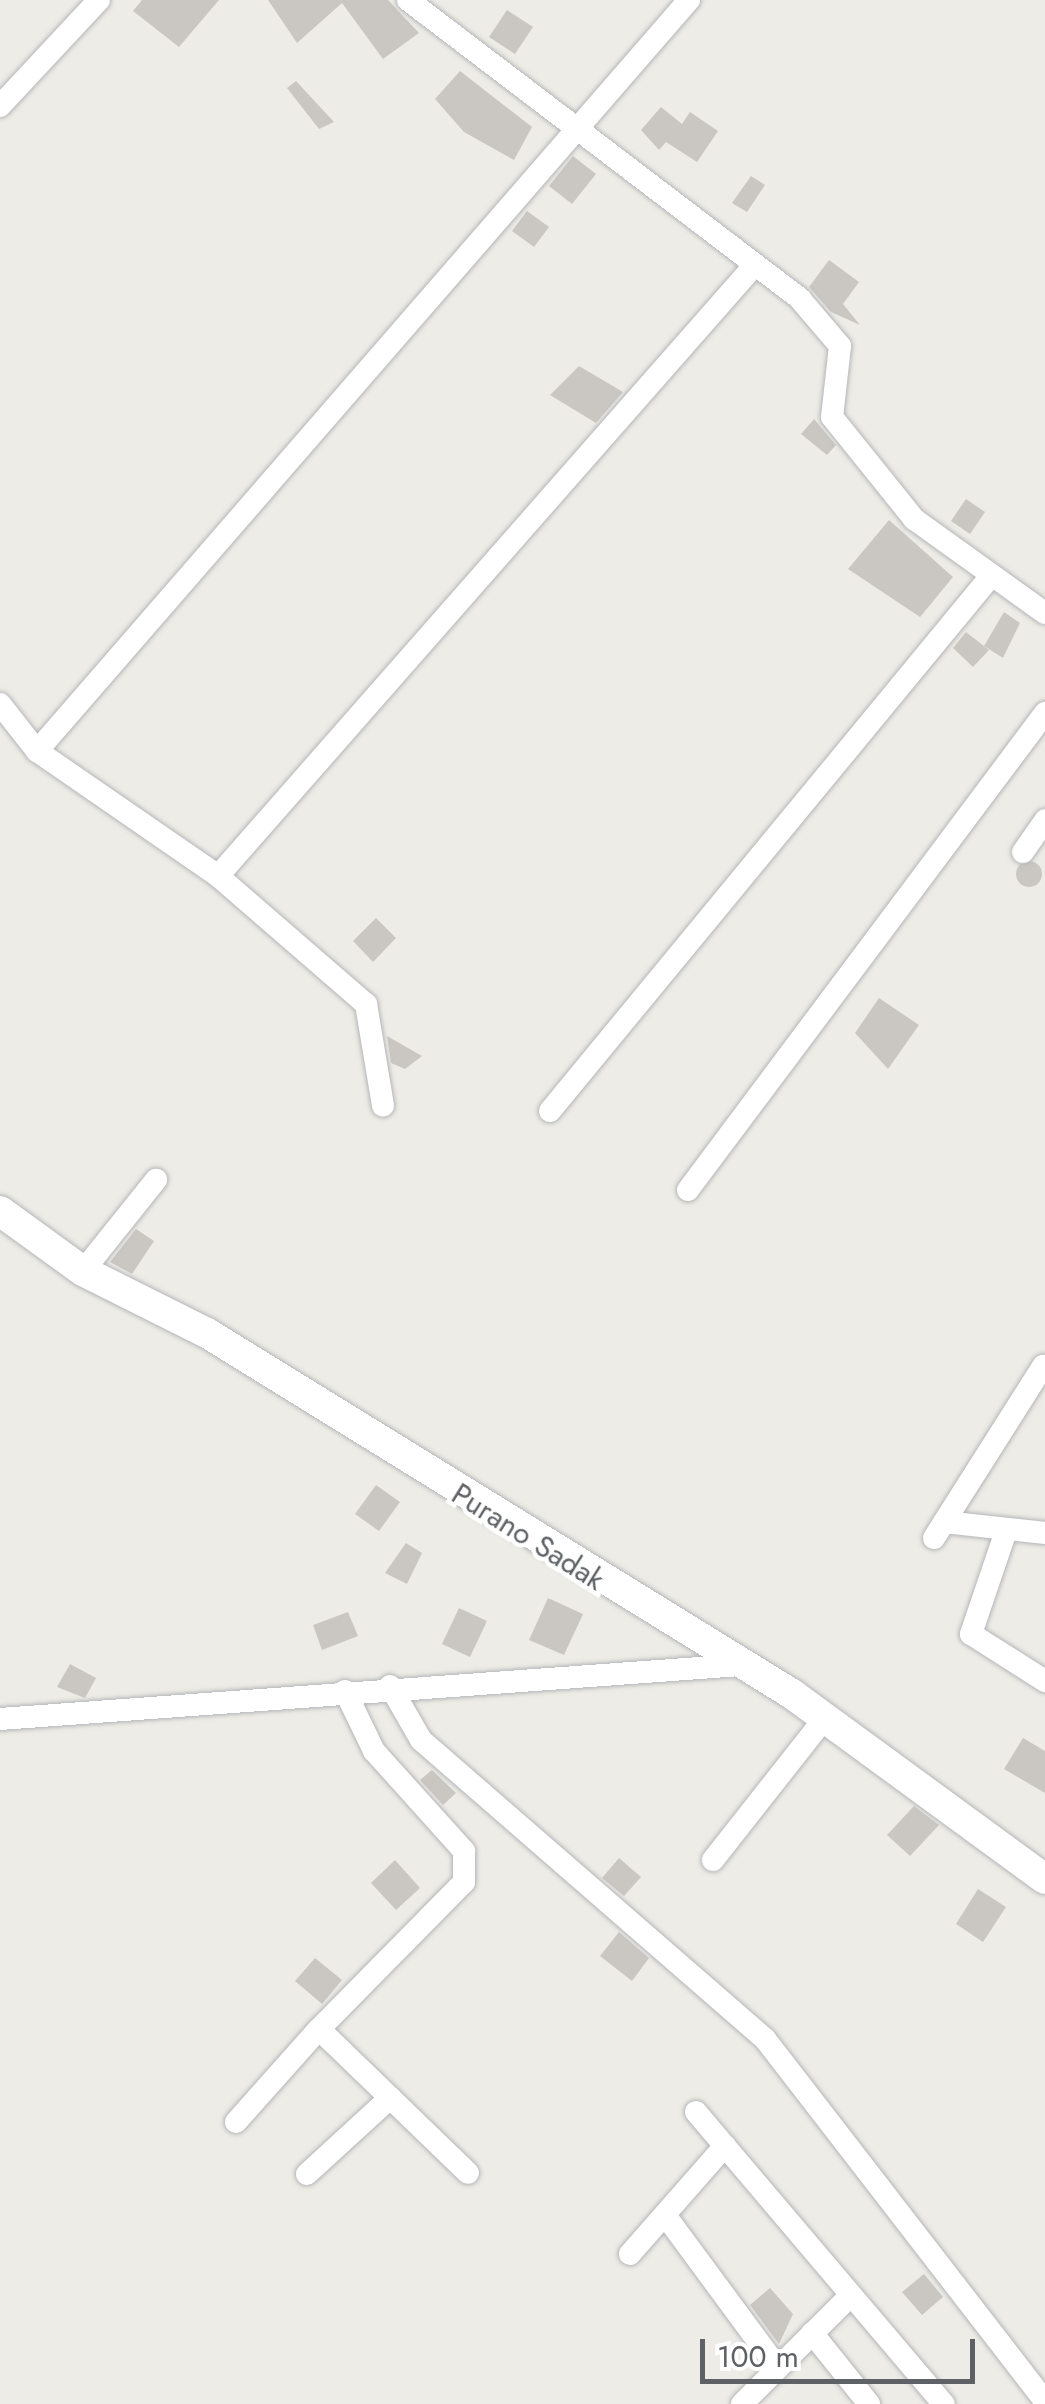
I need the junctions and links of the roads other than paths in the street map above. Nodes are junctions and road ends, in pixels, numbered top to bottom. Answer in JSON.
{"nodes":[{"id":1,"x":98,"y":0,"type":"edge"},
{"id":2,"x":408,"y":0,"type":"edge"},
{"id":3,"x":689,"y":0,"type":"edge"},
{"id":4,"x":0,"y":106,"type":"edge"},
{"id":5,"x":577,"y":137,"type":"junction"},
{"id":6,"x":752,"y":268,"type":"junction"},
{"id":7,"x":990,"y":577,"type":"junction"},
{"id":8,"x":1045,"y":613,"type":"edge"},
{"id":9,"x":0,"y":704,"type":"edge"},
{"id":10,"x":1045,"y":713,"type":"edge"},
{"id":11,"x":37,"y":751,"type":"junction"},
{"id":12,"x":1045,"y":820,"type":"edge"},
{"id":13,"x":1023,"y":852,"type":"dead end"},
{"id":14,"x":218,"y":876,"type":"junction"},
{"id":15,"x":383,"y":1106,"type":"dead end"},
{"id":16,"x":550,"y":1112,"type":"dead end"},
{"id":17,"x":156,"y":1180,"type":"dead end"},
{"id":18,"x":688,"y":1190,"type":"dead end"},
{"id":19,"x":0,"y":1211,"type":"edge"},
{"id":20,"x":83,"y":1271,"type":"junction"},
{"id":21,"x":1044,"y":1366,"type":"edge"},
{"id":22,"x":1006,"y":1531,"type":"junction"},
{"id":23,"x":1045,"y":1533,"type":"edge"},
{"id":24,"x":741,"y":1664,"type":"junction"},
{"id":25,"x":1045,"y":1681,"type":"edge"},
{"id":26,"x":390,"y":1686,"type":"junction"},
{"id":27,"x":345,"y":1691,"type":"junction"},
{"id":28,"x":0,"y":1719,"type":"edge"},
{"id":29,"x":823,"y":1720,"type":"junction"},
{"id":30,"x":713,"y":1860,"type":"dead end"},
{"id":31,"x":1045,"y":1879,"type":"edge"},
{"id":32,"x":319,"y":2030,"type":"junction"},
{"id":33,"x":390,"y":2098,"type":"junction"},
{"id":34,"x":696,"y":2112,"type":"dead end"},
{"id":35,"x":236,"y":2122,"type":"dead end"},
{"id":36,"x":725,"y":2146,"type":"junction"},
{"id":37,"x":468,"y":2173,"type":"dead end"},
{"id":38,"x":307,"y":2174,"type":"dead end"},
{"id":39,"x":664,"y":2215,"type":"junction"},
{"id":40,"x":630,"y":2254,"type":"dead end"},
{"id":41,"x":851,"y":2295,"type":"junction"},
{"id":42,"x":812,"y":2333,"type":"junction"},
{"id":43,"x":777,"y":2367,"type":"junction"},
{"id":44,"x":1045,"y":2400,"type":"edge"},
{"id":45,"x":742,"y":2404,"type":"edge"},
{"id":46,"x":869,"y":2404,"type":"edge"},
{"id":47,"x":944,"y":2404,"type":"edge"}],
"edges":[{"from":1,"to":4,"type":"street"},
{"from":2,"to":5,"type":"street"},
{"from":3,"to":5,"type":"street"},
{"from":5,"to":6,"type":"street"},
{"from":5,"to":11,"type":"street"},
{"from":6,"to":7,"type":"street"},
{"from":6,"to":14,"type":"street"},
{"from":7,"to":8,"type":"street"},
{"from":7,"to":16,"type":"street"},
{"from":9,"to":11,"type":"street"},
{"from":10,"to":18,"type":"street"},
{"from":11,"to":14,"type":"street"},
{"from":12,"to":13,"type":"street"},
{"from":14,"to":15,"type":"street"},
{"from":17,"to":20,"type":"street"},
{"from":19,"to":20,"type":"main road","name":"Purano Sadak"},
{"from":20,"to":24,"type":"main road","name":"Purano Sadak"},
{"from":21,"to":22,"type":"street"},
{"from":22,"to":23,"type":"street"},
{"from":22,"to":25,"type":"street"},
{"from":24,"to":26,"type":"street"},
{"from":24,"to":29,"type":"main road","name":"Purano Sadak"},
{"from":26,"to":27,"type":"street"},
{"from":26,"to":44,"type":"street"},
{"from":27,"to":28,"type":"street"},
{"from":27,"to":32,"type":"street"},
{"from":29,"to":30,"type":"street"},
{"from":29,"to":31,"type":"main road","name":"Purano Sadak"},
{"from":32,"to":33,"type":"street"},
{"from":32,"to":35,"type":"street"},
{"from":33,"to":37,"type":"street"},
{"from":33,"to":38,"type":"street"},
{"from":34,"to":36,"type":"street"},
{"from":36,"to":39,"type":"street"},
{"from":36,"to":41,"type":"street"},
{"from":39,"to":40,"type":"street"},
{"from":39,"to":43,"type":"street"},
{"from":41,"to":42,"type":"street"},
{"from":41,"to":47,"type":"street"},
{"from":42,"to":43,"type":"street"},
{"from":42,"to":46,"type":"street"},
{"from":43,"to":45,"type":"street"}]}
